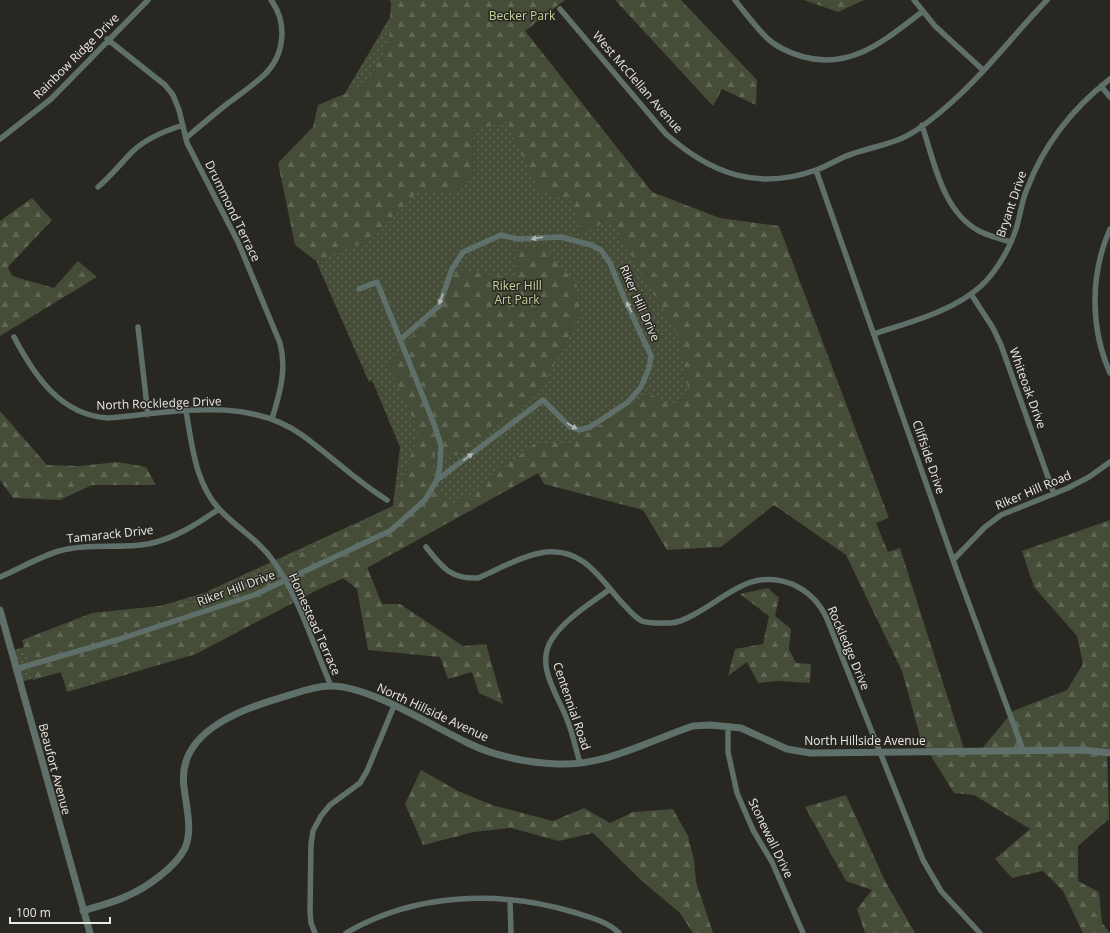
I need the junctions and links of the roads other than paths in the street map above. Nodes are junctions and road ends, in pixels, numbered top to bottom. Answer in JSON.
{"nodes":[{"id":1,"x":148,"y":0,"type":"edge"},
{"id":2,"x":271,"y":0,"type":"edge"},
{"id":3,"x":735,"y":0,"type":"edge"},
{"id":4,"x":914,"y":0,"type":"edge"},
{"id":5,"x":1047,"y":0,"type":"edge"},
{"id":6,"x":560,"y":9,"type":"dead end"},
{"id":7,"x":922,"y":12,"type":"junction"},
{"id":8,"x":107,"y":39,"type":"junction"},
{"id":9,"x":983,"y":70,"type":"junction"},
{"id":10,"x":1110,"y":79,"type":"edge"},
{"id":11,"x":1101,"y":86,"type":"junction"},
{"id":12,"x":1110,"y":97,"type":"edge"},
{"id":13,"x":183,"y":125,"type":"junction"},
{"id":14,"x":922,"y":125,"type":"junction"},
{"id":15,"x":186,"y":138,"type":"junction"},
{"id":16,"x":0,"y":139,"type":"edge"},
{"id":17,"x":816,"y":170,"type":"junction"},
{"id":18,"x":98,"y":187,"type":"dead end"},
{"id":19,"x":1110,"y":229,"type":"edge"},
{"id":20,"x":1011,"y":242,"type":"junction"},
{"id":21,"x":359,"y":289,"type":"dead end"},
{"id":22,"x":971,"y":294,"type":"junction"},
{"id":23,"x":138,"y":327,"type":"dead end"},
{"id":24,"x":874,"y":334,"type":"junction"},
{"id":25,"x":14,"y":337,"type":"dead end"},
{"id":26,"x":400,"y":340,"type":"junction"},
{"id":27,"x":1110,"y":373,"type":"edge"},
{"id":28,"x":186,"y":411,"type":"junction"},
{"id":29,"x":148,"y":415,"type":"junction"},
{"id":30,"x":272,"y":419,"type":"junction"},
{"id":31,"x":1110,"y":462,"type":"edge"},
{"id":32,"x":437,"y":480,"type":"junction"},
{"id":33,"x":1054,"y":494,"type":"junction"},
{"id":34,"x":387,"y":500,"type":"dead end"},
{"id":35,"x":219,"y":509,"type":"junction"},
{"id":36,"x":426,"y":547,"type":"dead end"},
{"id":37,"x":953,"y":560,"type":"junction"},
{"id":38,"x":0,"y":577,"type":"edge"},
{"id":39,"x":286,"y":580,"type":"junction"},
{"id":40,"x":610,"y":589,"type":"junction"},
{"id":41,"x":0,"y":610,"type":"edge"},
{"id":42,"x":16,"y":669,"type":"junction"},
{"id":43,"x":330,"y":686,"type":"junction"},
{"id":44,"x":394,"y":706,"type":"junction"},
{"id":45,"x":728,"y":726,"type":"junction"},
{"id":46,"x":1023,"y":750,"type":"junction"},
{"id":47,"x":880,"y":752,"type":"junction"},
{"id":48,"x":1110,"y":753,"type":"edge"},
{"id":49,"x":580,"y":763,"type":"junction"},
{"id":50,"x":510,"y":900,"type":"junction"},
{"id":51,"x":83,"y":910,"type":"junction"},
{"id":52,"x":90,"y":933,"type":"edge"},
{"id":53,"x":315,"y":933,"type":"edge"},
{"id":54,"x":346,"y":933,"type":"edge"},
{"id":55,"x":512,"y":933,"type":"edge"},
{"id":56,"x":619,"y":933,"type":"edge"},
{"id":57,"x":803,"y":933,"type":"edge"},
{"id":58,"x":980,"y":933,"type":"edge"}],
"edges":[{"from":1,"to":8,"type":"street","name":"Rainbow Ridge Drive"},
{"from":2,"to":15,"type":"street"},
{"from":3,"to":7,"type":"street"},
{"from":4,"to":7,"type":"street"},
{"from":5,"to":9,"type":"street","name":"West McClellan Avenue"},
{"from":6,"to":17,"type":"street","name":"West McClellan Avenue"},
{"from":7,"to":9,"type":"street"},
{"from":8,"to":13,"type":"street","name":"Drummond Terrace"},
{"from":8,"to":16,"type":"street","name":"Rainbow Ridge Drive"},
{"from":9,"to":14,"type":"street","name":"West McClellan Avenue"},
{"from":10,"to":11,"type":"street","name":"Bryant Drive"},
{"from":11,"to":12,"type":"street"},
{"from":11,"to":20,"type":"street","name":"Bryant Drive"},
{"from":13,"to":15,"type":"street","name":"Drummond Terrace"},
{"from":13,"to":18,"type":"street"},
{"from":14,"to":17,"type":"street","name":"West McClellan Avenue"},
{"from":14,"to":20,"type":"street"},
{"from":15,"to":30,"type":"street","name":"Drummond Terrace"},
{"from":17,"to":24,"type":"street","name":"Cliffside Drive"},
{"from":19,"to":27,"type":"street"},
{"from":20,"to":22,"type":"street","name":"Bryant Drive"},
{"from":21,"to":26,"type":"street","name":"Riker Hill Drive"},
{"from":22,"to":24,"type":"street","name":"Bryant Drive"},
{"from":22,"to":33,"type":"street","name":"Whiteoak Drive"},
{"from":23,"to":29,"type":"street"},
{"from":24,"to":37,"type":"street","name":"Cliffside Drive"},
{"from":25,"to":29,"type":"street","name":"North Rockledge Drive"},
{"from":26,"to":32,"type":"street","name":"Riker Hill Drive"},
{"from":32,"to":26,"type":"street","name":"Riker Hill Drive","one_way":true},
{"from":28,"to":29,"type":"street","name":"North Rockledge Drive"},
{"from":28,"to":30,"type":"street","name":"North Rockledge Drive"},
{"from":28,"to":35,"type":"street","name":"Homestead Terrace"},
{"from":30,"to":34,"type":"street","name":"North Rockledge Drive"},
{"from":31,"to":33,"type":"street","name":"Riker Hill Road"},
{"from":32,"to":39,"type":"street","name":"Riker Hill Drive"},
{"from":33,"to":37,"type":"street","name":"Riker Hill Road"},
{"from":35,"to":38,"type":"street","name":"Tamarack Drive"},
{"from":35,"to":39,"type":"street","name":"Homestead Terrace"},
{"from":36,"to":40,"type":"street","name":"Rockledge Drive"},
{"from":37,"to":46,"type":"street","name":"Cliffside Drive"},
{"from":39,"to":42,"type":"street","name":"Riker Hill Drive"},
{"from":39,"to":43,"type":"street","name":"Homestead Terrace"},
{"from":40,"to":47,"type":"street","name":"Rockledge Drive"},
{"from":40,"to":49,"type":"street","name":"Centennial Road"},
{"from":41,"to":42,"type":"street","name":"Beaufort Avenue"},
{"from":42,"to":51,"type":"street","name":"Beaufort Avenue"},
{"from":43,"to":44,"type":"street","name":"North Hillside Avenue"},
{"from":43,"to":51,"type":"street","name":"North Hillside Avenue"},
{"from":44,"to":49,"type":"street","name":"North Hillside Avenue"},
{"from":44,"to":53,"type":"street"},
{"from":45,"to":47,"type":"street","name":"North Hillside Avenue"},
{"from":45,"to":49,"type":"street","name":"North Hillside Avenue"},
{"from":45,"to":57,"type":"street","name":"Stonewall Drive"},
{"from":46,"to":47,"type":"street","name":"North Hillside Avenue"},
{"from":46,"to":48,"type":"street","name":"North Hillside Avenue"},
{"from":47,"to":58,"type":"street","name":"Rockledge Drive"},
{"from":50,"to":54,"type":"street"},
{"from":50,"to":55,"type":"street"},
{"from":50,"to":56,"type":"street"},
{"from":51,"to":52,"type":"street","name":"Beaufort Avenue"}]}
